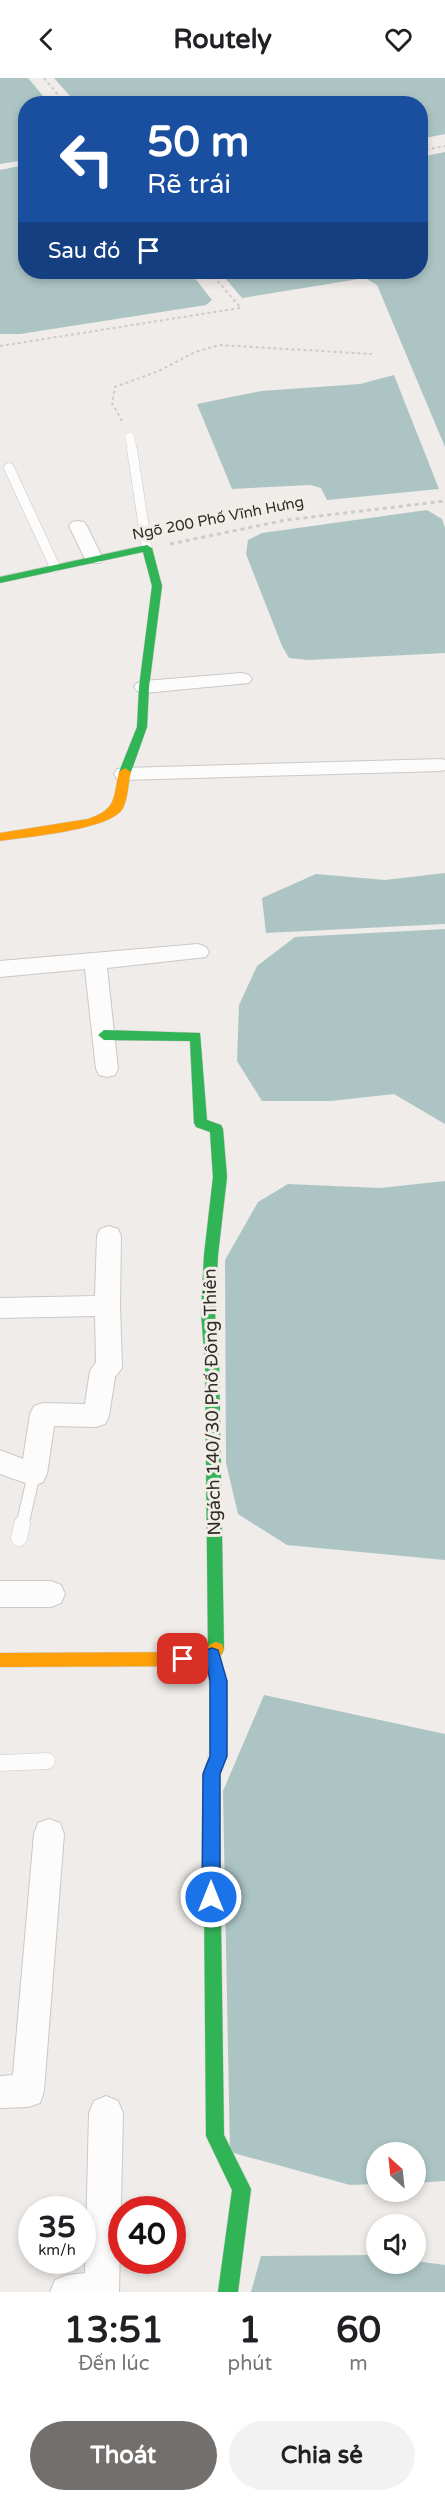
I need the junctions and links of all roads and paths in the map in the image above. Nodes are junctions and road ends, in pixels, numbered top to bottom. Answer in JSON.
{"nodes":[{"id":1,"x":44,"y":78,"type":"edge"},
{"id":2,"x":59,"y":96,"type":"edge"},
{"id":3,"x":445,"y":146,"type":"edge"},
{"id":4,"x":428,"y":150,"type":"edge"},
{"id":5,"x":216,"y":279,"type":"edge"},
{"id":6,"x":0,"y":345,"type":"edge"},
{"id":7,"x":372,"y":354,"type":"dead end"},
{"id":8,"x":130,"y":437,"type":"joint"},
{"id":9,"x":9,"y":468,"type":"dead end"},
{"id":10,"x":445,"y":501,"type":"edge"},
{"id":11,"x":78,"y":526,"type":"dead end"},
{"id":12,"x":147,"y":548,"type":"junction"},
{"id":13,"x":94,"y":559,"type":"junction"},
{"id":14,"x":54,"y":567,"type":"junction"},
{"id":15,"x":0,"y":580,"type":"edge"},
{"id":16,"x":242,"y":679,"type":"dead end"},
{"id":17,"x":144,"y":687,"type":"junction"},
{"id":18,"x":441,"y":765,"type":"dead end"},
{"id":19,"x":123,"y":774,"type":"junction"},
{"id":20,"x":0,"y":837,"type":"edge"},
{"id":21,"x":198,"y":952,"type":"dead end"},
{"id":22,"x":95,"y":961,"type":"junction"},
{"id":23,"x":0,"y":969,"type":"edge"},
{"id":24,"x":104,"y":1035,"type":"junction"},
{"id":25,"x":107,"y":1070,"type":"dead end"},
{"id":26,"x":109,"y":1236,"type":"dead end"},
{"id":27,"x":107,"y":1306,"type":"junction"},
{"id":28,"x":0,"y":1308,"type":"edge"},
{"id":29,"x":0,"y":1462,"type":"edge"},
{"id":30,"x":34,"y":1474,"type":"junction"},
{"id":31,"x":19,"y":1538,"type":"dead end"},
{"id":32,"x":0,"y":1594,"type":"edge"},
{"id":33,"x":51,"y":1594,"type":"dead end"},
{"id":34,"x":212,"y":1656,"type":"junction"},
{"id":35,"x":0,"y":1660,"type":"edge"},
{"id":36,"x":47,"y":1761,"type":"dead end"},
{"id":37,"x":0,"y":1763,"type":"edge"},
{"id":38,"x":211,"y":1774,"type":"joint"},
{"id":39,"x":49,"y":1834,"type":"dead end"},
{"id":40,"x":0,"y":2092,"type":"edge"},
{"id":41,"x":106,"y":2113,"type":"dead end"},
{"id":42,"x":102,"y":2290,"type":"edge"},
{"id":43,"x":67,"y":2292,"type":"edge"},
{"id":44,"x":228,"y":2292,"type":"edge"}],
"edges":[{"from":1,"to":2,"type":"path"},
{"from":3,"to":4,"type":"path"},
{"from":5,"to":6,"type":"path"},
{"from":7,"to":8,"type":"path"},
{"from":8,"to":12,"type":"lane"},
{"from":9,"to":14,"type":"lane"},
{"from":10,"to":12,"type":"path","name":"Ngõ 200 Phố Vĩnh Hưng"},
{"from":11,"to":13,"type":"street"},
{"from":12,"to":13,"type":"street","name":"Ngõ 200 Phố Vĩnh Hưng"},
{"from":12,"to":17,"type":"street"},
{"from":13,"to":14,"type":"street","name":"Ngõ 200 Phố Vĩnh Hưng"},
{"from":14,"to":15,"type":"street","name":"Ngõ 200 Phố Vĩnh Hưng"},
{"from":16,"to":17,"type":"street"},
{"from":17,"to":19,"type":"street"},
{"from":18,"to":19,"type":"street"},
{"from":19,"to":20,"type":"street"},
{"from":21,"to":22,"type":"street"},
{"from":22,"to":23,"type":"street"},
{"from":22,"to":24,"type":"street"},
{"from":24,"to":25,"type":"street"},
{"from":24,"to":34,"type":"street","name":"Ngách 140/30 Phố Đông Thiên"},
{"from":26,"to":27,"type":"street"},
{"from":27,"to":28,"type":"street"},
{"from":27,"to":30,"type":"street"},
{"from":29,"to":30,"type":"street"},
{"from":30,"to":31,"type":"lane"},
{"from":32,"to":33,"type":"street"},
{"from":34,"to":35,"type":"street"},
{"from":34,"to":38,"type":"lane"},
{"from":36,"to":37,"type":"lane"},
{"from":38,"to":44,"type":"street"},
{"from":39,"to":40,"type":"street"},
{"from":41,"to":42,"type":"street"},
{"from":42,"to":43,"type":"street"}]}
